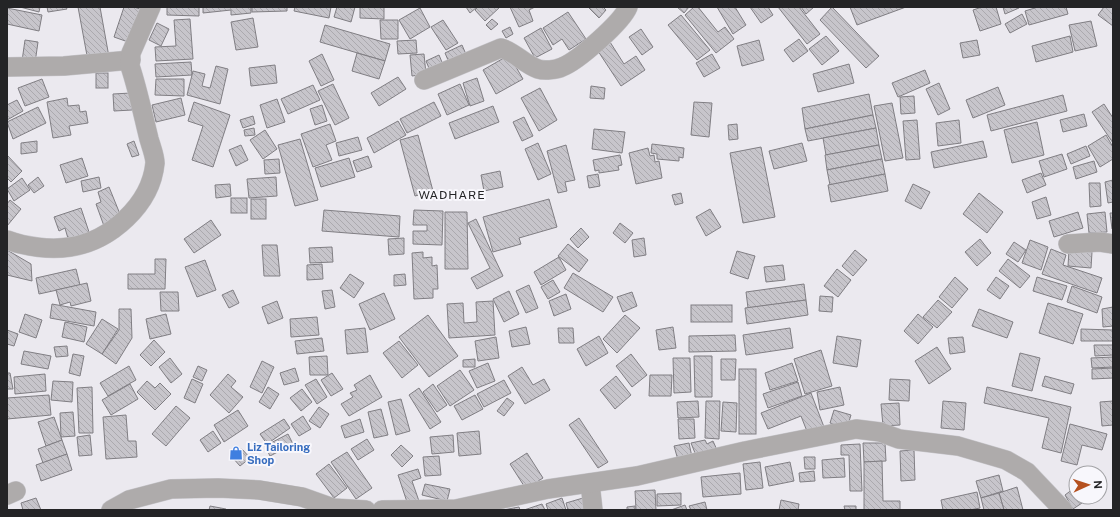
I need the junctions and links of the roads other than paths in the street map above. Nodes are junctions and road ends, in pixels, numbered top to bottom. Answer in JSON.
{"nodes":[{"id":1,"x":151,"y":7,"type":"edge"},
{"id":2,"x":628,"y":7,"type":"edge"},
{"id":3,"x":131,"y":60,"type":"junction"},
{"id":4,"x":7,"y":68,"type":"edge"},
{"id":5,"x":424,"y":80,"type":"dead end"},
{"id":6,"x":7,"y":240,"type":"edge"},
{"id":7,"x":1068,"y":244,"type":"dead end"},
{"id":8,"x":1113,"y":244,"type":"edge"},
{"id":9,"x":590,"y":483,"type":"junction"},
{"id":10,"x":111,"y":510,"type":"edge"},
{"id":11,"x":366,"y":510,"type":"edge"},
{"id":12,"x":382,"y":510,"type":"edge"},
{"id":13,"x":593,"y":510,"type":"edge"},
{"id":14,"x":1063,"y":510,"type":"edge"}],
"edges":[{"from":1,"to":3,"type":"street"},
{"from":2,"to":5,"type":"street"},
{"from":3,"to":4,"type":"street"},
{"from":3,"to":6,"type":"street"},
{"from":7,"to":8,"type":"street"},
{"from":9,"to":12,"type":"street"},
{"from":9,"to":13,"type":"street"},
{"from":9,"to":14,"type":"street"},
{"from":10,"to":11,"type":"street"}]}
